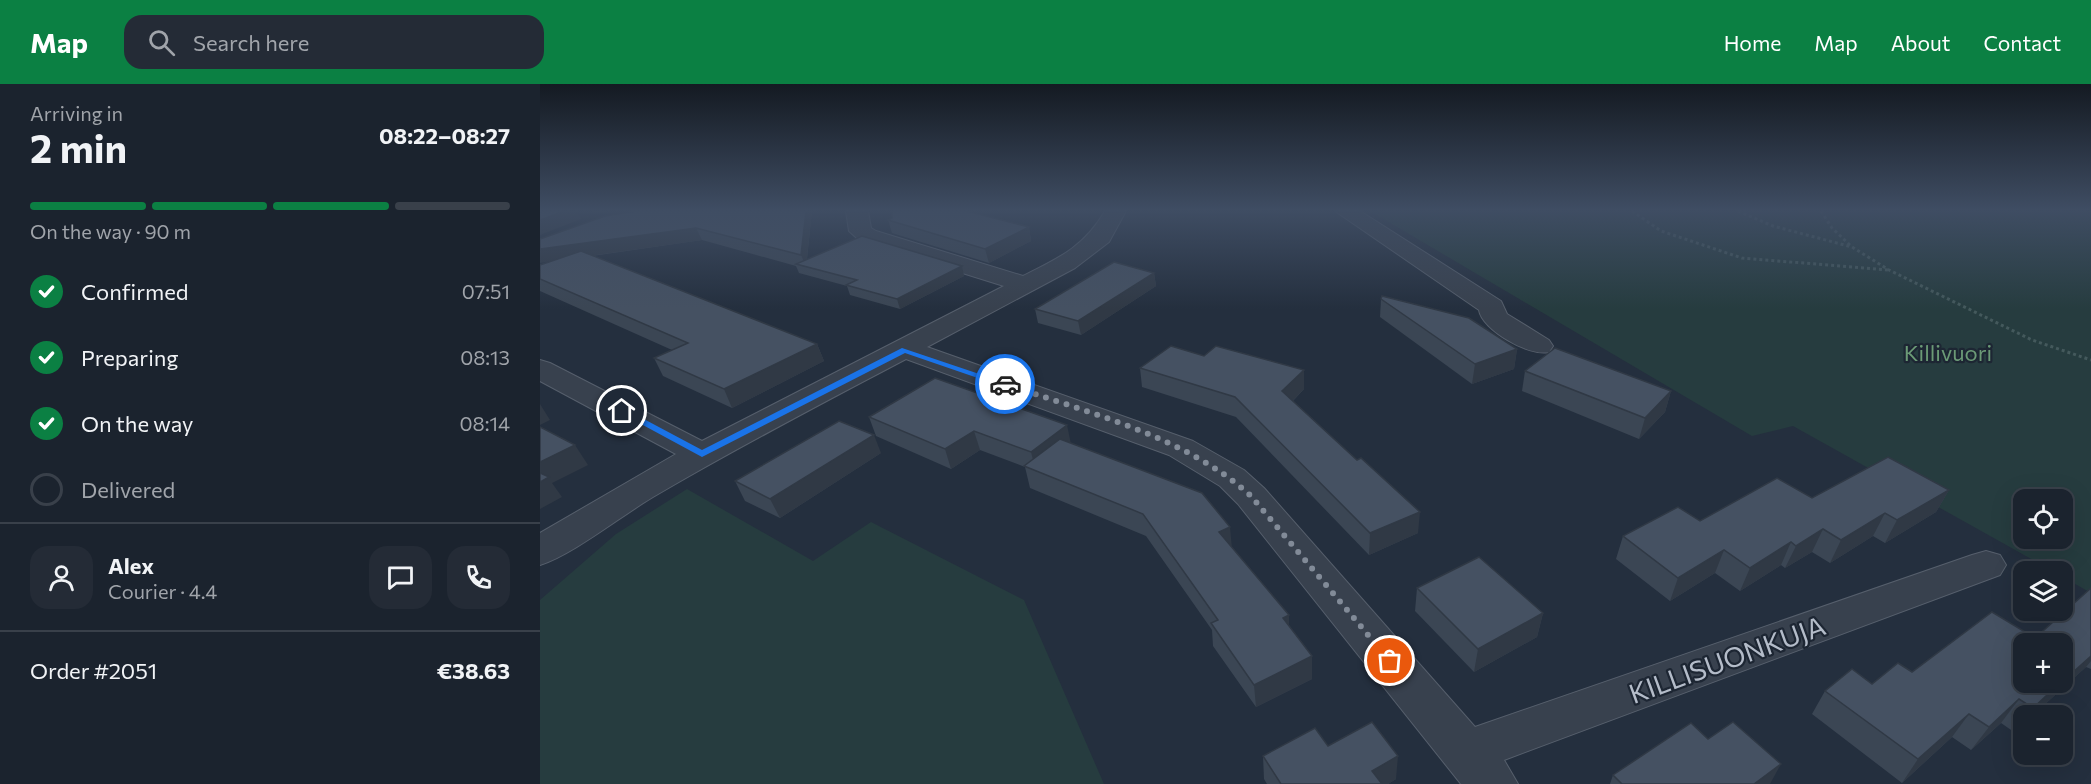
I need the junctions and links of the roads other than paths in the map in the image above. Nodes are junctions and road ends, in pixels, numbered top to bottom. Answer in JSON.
{"nodes":[{"id":1,"x":893,"y":244,"type":"edge"},
{"id":2,"x":1093,"y":244,"type":"edge"},
{"id":3,"x":1395,"y":244,"type":"edge"},
{"id":4,"x":1027,"y":285,"type":"junction"},
{"id":5,"x":1539,"y":346,"type":"dead end"},
{"id":6,"x":905,"y":350,"type":"junction"},
{"id":7,"x":540,"y":369,"type":"edge"},
{"id":8,"x":702,"y":454,"type":"junction"},
{"id":9,"x":540,"y":551,"type":"edge"},
{"id":10,"x":1986,"y":565,"type":"dead end"},
{"id":11,"x":1480,"y":768,"type":"edge"}],
"edges":[{"from":1,"to":4,"type":"street"},
{"from":2,"to":4,"type":"street"},
{"from":3,"to":5,"type":"street"},
{"from":4,"to":6,"type":"street"},
{"from":6,"to":8,"type":"street"},
{"from":6,"to":11,"type":"street"},
{"from":7,"to":8,"type":"street"},
{"from":8,"to":9,"type":"street"},
{"from":10,"to":11,"type":"street","name":"KILLISUONKUJA"}]}
